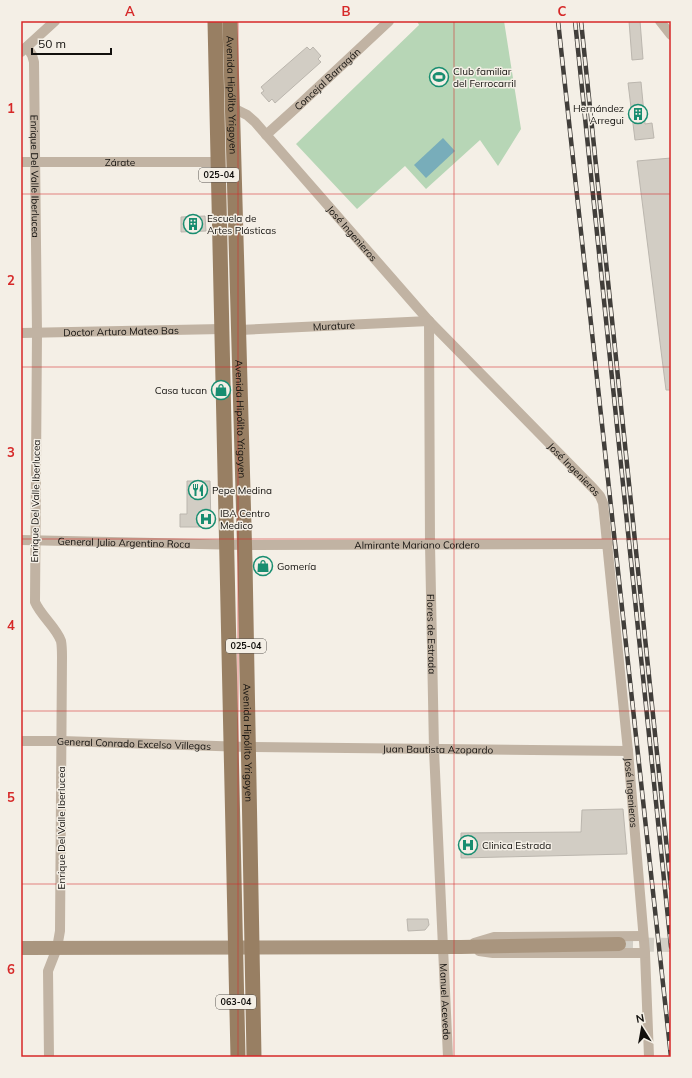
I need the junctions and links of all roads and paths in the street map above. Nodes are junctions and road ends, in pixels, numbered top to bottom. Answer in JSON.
{"nodes":[{"id":1,"x":55,"y":21,"type":"edge"},
{"id":2,"x":215,"y":21,"type":"edge"},
{"id":3,"x":230,"y":21,"type":"edge"},
{"id":4,"x":389,"y":21,"type":"edge"},
{"id":5,"x":660,"y":21,"type":"edge"},
{"id":6,"x":671,"y":35,"type":"edge"},
{"id":7,"x":24,"y":49,"type":"edge"},
{"id":8,"x":233,"y":108,"type":"junction"},
{"id":9,"x":266,"y":135,"type":"junction"},
{"id":10,"x":21,"y":162,"type":"edge"},
{"id":11,"x":34,"y":162,"type":"junction"},
{"id":12,"x":218,"y":162,"type":"junction"},
{"id":13,"x":429,"y":321,"type":"junction"},
{"id":14,"x":222,"y":329,"type":"junction"},
{"id":15,"x":239,"y":330,"type":"junction"},
{"id":16,"x":21,"y":333,"type":"edge"},
{"id":17,"x":36,"y":333,"type":"junction"},
{"id":18,"x":21,"y":540,"type":"edge"},
{"id":19,"x":35,"y":541,"type":"junction"},
{"id":20,"x":226,"y":544,"type":"junction"},
{"id":21,"x":430,"y":544,"type":"junction"},
{"id":22,"x":608,"y":544,"type":"junction"},
{"id":23,"x":244,"y":545,"type":"junction"},
{"id":24,"x":21,"y":741,"type":"edge"},
{"id":25,"x":61,"y":741,"type":"junction"},
{"id":26,"x":230,"y":746,"type":"junction"},
{"id":27,"x":247,"y":747,"type":"junction"},
{"id":28,"x":434,"y":750,"type":"junction"},
{"id":29,"x":628,"y":751,"type":"junction"},
{"id":30,"x":643,"y":936,"type":"junction"},
{"id":31,"x":619,"y":944,"type":"tunnel mouth"},
{"id":32,"x":442,"y":946,"type":"junction"},
{"id":33,"x":235,"y":947,"type":"junction"},
{"id":34,"x":252,"y":947,"type":"junction"},
{"id":35,"x":461,"y":947,"type":"junction"},
{"id":36,"x":21,"y":948,"type":"edge"},
{"id":37,"x":57,"y":948,"type":"junction"},
{"id":38,"x":645,"y":953,"type":"junction"},
{"id":39,"x":49,"y":1057,"type":"edge"},
{"id":40,"x":238,"y":1057,"type":"edge"},
{"id":41,"x":254,"y":1057,"type":"edge"},
{"id":42,"x":448,"y":1057,"type":"edge"},
{"id":43,"x":649,"y":1057,"type":"edge"}],
"edges":[{"from":1,"to":7,"type":"street"},
{"from":2,"to":12,"type":"main road","name":"Avenida Hipólito Yrigoyen","number":"025-04"},
{"from":3,"to":8,"type":"main road","name":"Avenida Hipólito Yrigoyen","number":"025-04"},
{"from":4,"to":9,"type":"street","name":"Concejal Barragán"},
{"from":5,"to":6,"type":"street"},
{"from":7,"to":11,"type":"street","name":"Enrique Del Valle Iberlucea"},
{"from":8,"to":9,"type":"street","name":"José Ingenieros"},
{"from":8,"to":15,"type":"main road","name":"Avenida Hipólito Yrigoyen","number":"025-04"},
{"from":9,"to":13,"type":"street","name":"José Ingenieros"},
{"from":10,"to":11,"type":"street","name":"Zárate"},
{"from":11,"to":12,"type":"street","name":"Zárate"},
{"from":11,"to":17,"type":"street","name":"Enrique Del Valle Iberlucea"},
{"from":12,"to":14,"type":"main road","name":"Avenida Hipólito Yrigoyen","number":"025-04"},
{"from":13,"to":15,"type":"street","name":"Murature"},
{"from":13,"to":21,"type":"street","name":"Flores de Estrada"},
{"from":13,"to":22,"type":"street","name":"José Ingenieros"},
{"from":14,"to":17,"type":"street","name":"Doctor Arturo Mateo Bas"},
{"from":14,"to":20,"type":"main road","name":"Avenida Hipólito Yrigoyen","number":"025-04"},
{"from":15,"to":23,"type":"main road","name":"Avenida Hipólito Yrigoyen","number":"025-04"},
{"from":16,"to":17,"type":"street","name":"Doctor Arturo Mateo Bas"},
{"from":17,"to":19,"type":"street","name":"Enrique Del Valle Iberlucea"},
{"from":18,"to":19,"type":"street","name":"General Julio Argentino Roca"},
{"from":19,"to":20,"type":"street","name":"General Julio Argentino Roca"},
{"from":19,"to":25,"type":"street","name":"Enrique Del Valle Iberlucea"},
{"from":20,"to":23,"type":"street","name":"Almirante Mariano Cordero"},
{"from":20,"to":26,"type":"main road","name":"Avenida Hipólito Yrigoyen","number":"025-04"},
{"from":21,"to":22,"type":"street","name":"Almirante Mariano Cordero"},
{"from":21,"to":23,"type":"street","name":"Almirante Mariano Cordero"},
{"from":21,"to":28,"type":"street","name":"Flores de Estrada"},
{"from":22,"to":29,"type":"street","name":"José Ingenieros"},
{"from":23,"to":27,"type":"main road","name":"Avenida Hipólito Yrigoyen","number":"025-04"},
{"from":24,"to":25,"type":"street","name":"General Conrado Excelso Villegas"},
{"from":25,"to":26,"type":"street","name":"General Conrado Excelso Villegas"},
{"from":25,"to":37,"type":"street","name":"Enrique Del Valle Iberlucea"},
{"from":26,"to":27,"type":"street","name":"General Conrado Excelso Villegas"},
{"from":26,"to":33,"type":"main road","name":"Avenida Hipólito Yrigoyen","number":"025-04"},
{"from":27,"to":28,"type":"street","name":"Juan Bautista Azopardo"},
{"from":27,"to":34,"type":"main road","name":"Avenida Hipólito Yrigoyen","number":"025-04"},
{"from":28,"to":29,"type":"street","name":"Juan Bautista Azopardo"},
{"from":28,"to":32,"type":"street","name":"Flores de Estrada"},
{"from":29,"to":30,"type":"street","name":"José Ingenieros"},
{"from":30,"to":35,"type":"street"},
{"from":30,"to":38,"type":"street","name":"José Ingenieros"},
{"from":31,"to":35,"type":"main road"},
{"from":32,"to":34,"type":"main road"},
{"from":32,"to":35,"type":"main road"},
{"from":32,"to":42,"type":"street","name":"Manuel Acevedo"},
{"from":33,"to":34,"type":"main road"},
{"from":33,"to":37,"type":"main road"},
{"from":33,"to":40,"type":"main road","name":"Avenida Hipólito Yrigoyen","number":"063-04"},
{"from":34,"to":41,"type":"main road","name":"Avenida Hipólito Yrigoyen","number":"063-04"},
{"from":35,"to":38,"type":"street"},
{"from":36,"to":37,"type":"main road"},
{"from":37,"to":39,"type":"street","name":"Enrique Del Valle Iberlucea"},
{"from":38,"to":43,"type":"street","name":"José Ingenieros"}]}
